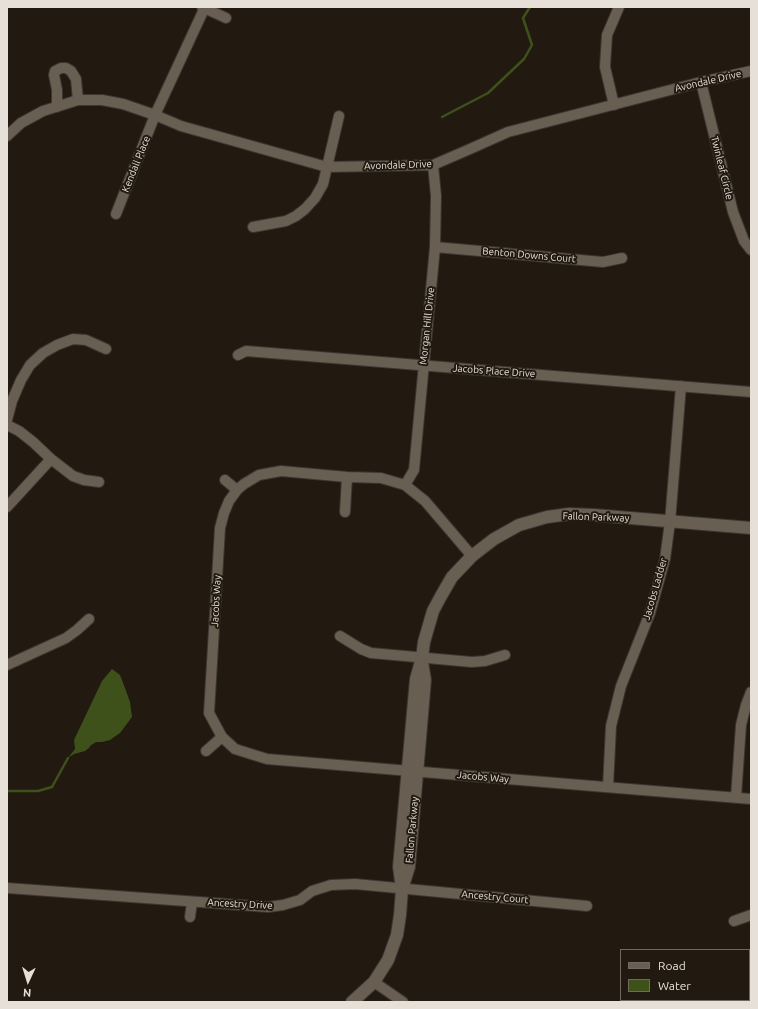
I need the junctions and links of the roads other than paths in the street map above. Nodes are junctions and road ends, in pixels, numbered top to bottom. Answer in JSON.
{"nodes":[{"id":1,"x":619,"y":7,"type":"edge"},
{"id":2,"x":203,"y":8,"type":"edge"},
{"id":3,"x":226,"y":18,"type":"dead end"},
{"id":4,"x":751,"y":71,"type":"edge"},
{"id":5,"x":701,"y":82,"type":"junction"},
{"id":6,"x":78,"y":100,"type":"junction"},
{"id":7,"x":614,"y":105,"type":"junction"},
{"id":8,"x":57,"y":107,"type":"junction"},
{"id":9,"x":155,"y":115,"type":"junction"},
{"id":10,"x":340,"y":116,"type":"dead end"},
{"id":11,"x":7,"y":136,"type":"edge"},
{"id":12,"x":433,"y":164,"type":"junction"},
{"id":13,"x":327,"y":167,"type":"junction"},
{"id":14,"x":116,"y":214,"type":"dead end"},
{"id":15,"x":253,"y":228,"type":"dead end"},
{"id":16,"x":435,"y":247,"type":"junction"},
{"id":17,"x":751,"y":250,"type":"edge"},
{"id":18,"x":622,"y":258,"type":"dead end"},
{"id":19,"x":106,"y":349,"type":"dead end"},
{"id":20,"x":238,"y":355,"type":"dead end"},
{"id":21,"x":423,"y":366,"type":"junction"},
{"id":22,"x":681,"y":386,"type":"junction"},
{"id":23,"x":751,"y":392,"type":"edge"},
{"id":24,"x":7,"y":420,"type":"edge"},
{"id":25,"x":7,"y":425,"type":"edge"},
{"id":26,"x":51,"y":459,"type":"junction"},
{"id":27,"x":347,"y":477,"type":"junction"},
{"id":28,"x":225,"y":480,"type":"dead end"},
{"id":29,"x":99,"y":482,"type":"dead end"},
{"id":30,"x":405,"y":485,"type":"junction"},
{"id":31,"x":237,"y":490,"type":"junction"},
{"id":32,"x":7,"y":507,"type":"edge"},
{"id":33,"x":344,"y":512,"type":"dead end"},
{"id":34,"x":670,"y":522,"type":"junction"},
{"id":35,"x":751,"y":528,"type":"edge"},
{"id":36,"x":472,"y":556,"type":"junction"},
{"id":37,"x":89,"y":619,"type":"dead end"},
{"id":38,"x":340,"y":636,"type":"dead end"},
{"id":39,"x":505,"y":655,"type":"dead end"},
{"id":40,"x":422,"y":658,"type":"junction"},
{"id":41,"x":7,"y":664,"type":"edge"},
{"id":42,"x":751,"y":692,"type":"edge"},
{"id":43,"x":222,"y":737,"type":"junction"},
{"id":44,"x":206,"y":751,"type":"dead end"},
{"id":45,"x":412,"y":771,"type":"junction"},
{"id":46,"x":608,"y":787,"type":"junction"},
{"id":47,"x":736,"y":797,"type":"junction"},
{"id":48,"x":751,"y":799,"type":"edge"},
{"id":49,"x":7,"y":888,"type":"edge"},
{"id":50,"x":402,"y":889,"type":"junction"},
{"id":51,"x":192,"y":902,"type":"junction"},
{"id":52,"x":587,"y":906,"type":"dead end"},
{"id":53,"x":751,"y":915,"type":"edge"},
{"id":54,"x":190,"y":917,"type":"dead end"},
{"id":55,"x":734,"y":921,"type":"dead end"},
{"id":56,"x":374,"y":982,"type":"junction"},
{"id":57,"x":352,"y":1002,"type":"edge"},
{"id":58,"x":403,"y":1002,"type":"edge"}],
"edges":[{"from":1,"to":7,"type":"street"},
{"from":2,"to":3,"type":"street"},
{"from":2,"to":9,"type":"street"},
{"from":4,"to":5,"type":"street","name":"Avondale Drive"},
{"from":5,"to":7,"type":"street","name":"Avondale Drive"},
{"from":5,"to":17,"type":"street","name":"Twinleaf Circle"},
{"from":6,"to":8,"type":"street","name":"Avondale Drive"},
{"from":6,"to":8,"type":"street"},
{"from":6,"to":9,"type":"street","name":"Avondale Drive"},
{"from":7,"to":12,"type":"street","name":"Avondale Drive"},
{"from":8,"to":11,"type":"street","name":"Avondale Drive"},
{"from":9,"to":13,"type":"street","name":"Avondale Drive"},
{"from":9,"to":14,"type":"street","name":"Kendall Place"},
{"from":10,"to":13,"type":"street"},
{"from":12,"to":13,"type":"street","name":"Avondale Drive"},
{"from":12,"to":16,"type":"street","name":"Morgan Hill Drive"},
{"from":13,"to":15,"type":"street"},
{"from":16,"to":18,"type":"street","name":"Benton Downs Court"},
{"from":16,"to":21,"type":"street","name":"Morgan Hill Drive"},
{"from":19,"to":24,"type":"street"},
{"from":20,"to":21,"type":"street","name":"Jacobs Place Drive"},
{"from":21,"to":22,"type":"street","name":"Jacobs Place Drive"},
{"from":21,"to":30,"type":"street","name":"Morgan Hill Drive"},
{"from":22,"to":23,"type":"street","name":"Jacobs Place Drive"},
{"from":22,"to":34,"type":"street","name":"Jacobs Ladder"},
{"from":25,"to":26,"type":"street"},
{"from":26,"to":29,"type":"street"},
{"from":26,"to":32,"type":"street"},
{"from":27,"to":30,"type":"street","name":"Jacobs Way"},
{"from":27,"to":31,"type":"street","name":"Jacobs Way"},
{"from":27,"to":33,"type":"street"},
{"from":28,"to":31,"type":"street"},
{"from":30,"to":36,"type":"street","name":"Jacobs Way"},
{"from":31,"to":43,"type":"street","name":"Jacobs Way"},
{"from":34,"to":35,"type":"street","name":"Fallon Parkway"},
{"from":34,"to":36,"type":"street","name":"Fallon Parkway"},
{"from":34,"to":46,"type":"street","name":"Jacobs Ladder"},
{"from":36,"to":40,"type":"street","name":"Fallon Parkway"},
{"from":37,"to":41,"type":"street"},
{"from":38,"to":40,"type":"street"},
{"from":39,"to":40,"type":"street"},
{"from":40,"to":45,"type":"street","name":"Fallon Parkway"},
{"from":42,"to":47,"type":"street"},
{"from":43,"to":44,"type":"street"},
{"from":43,"to":45,"type":"street","name":"Jacobs Way"},
{"from":45,"to":46,"type":"street","name":"Jacobs Way"},
{"from":45,"to":50,"type":"street","name":"Fallon Parkway"},
{"from":46,"to":47,"type":"street","name":"Jacobs Way"},
{"from":47,"to":48,"type":"street","name":"Jacobs Way"},
{"from":49,"to":51,"type":"street","name":"Ancestry Drive"},
{"from":50,"to":51,"type":"street","name":"Ancestry Drive"},
{"from":50,"to":52,"type":"street","name":"Ancestry Court"},
{"from":50,"to":56,"type":"street","name":"Fallon Parkway"},
{"from":51,"to":54,"type":"street"},
{"from":53,"to":55,"type":"street"},
{"from":56,"to":57,"type":"street","name":"Fallon Parkway"},
{"from":56,"to":58,"type":"street"}]}
